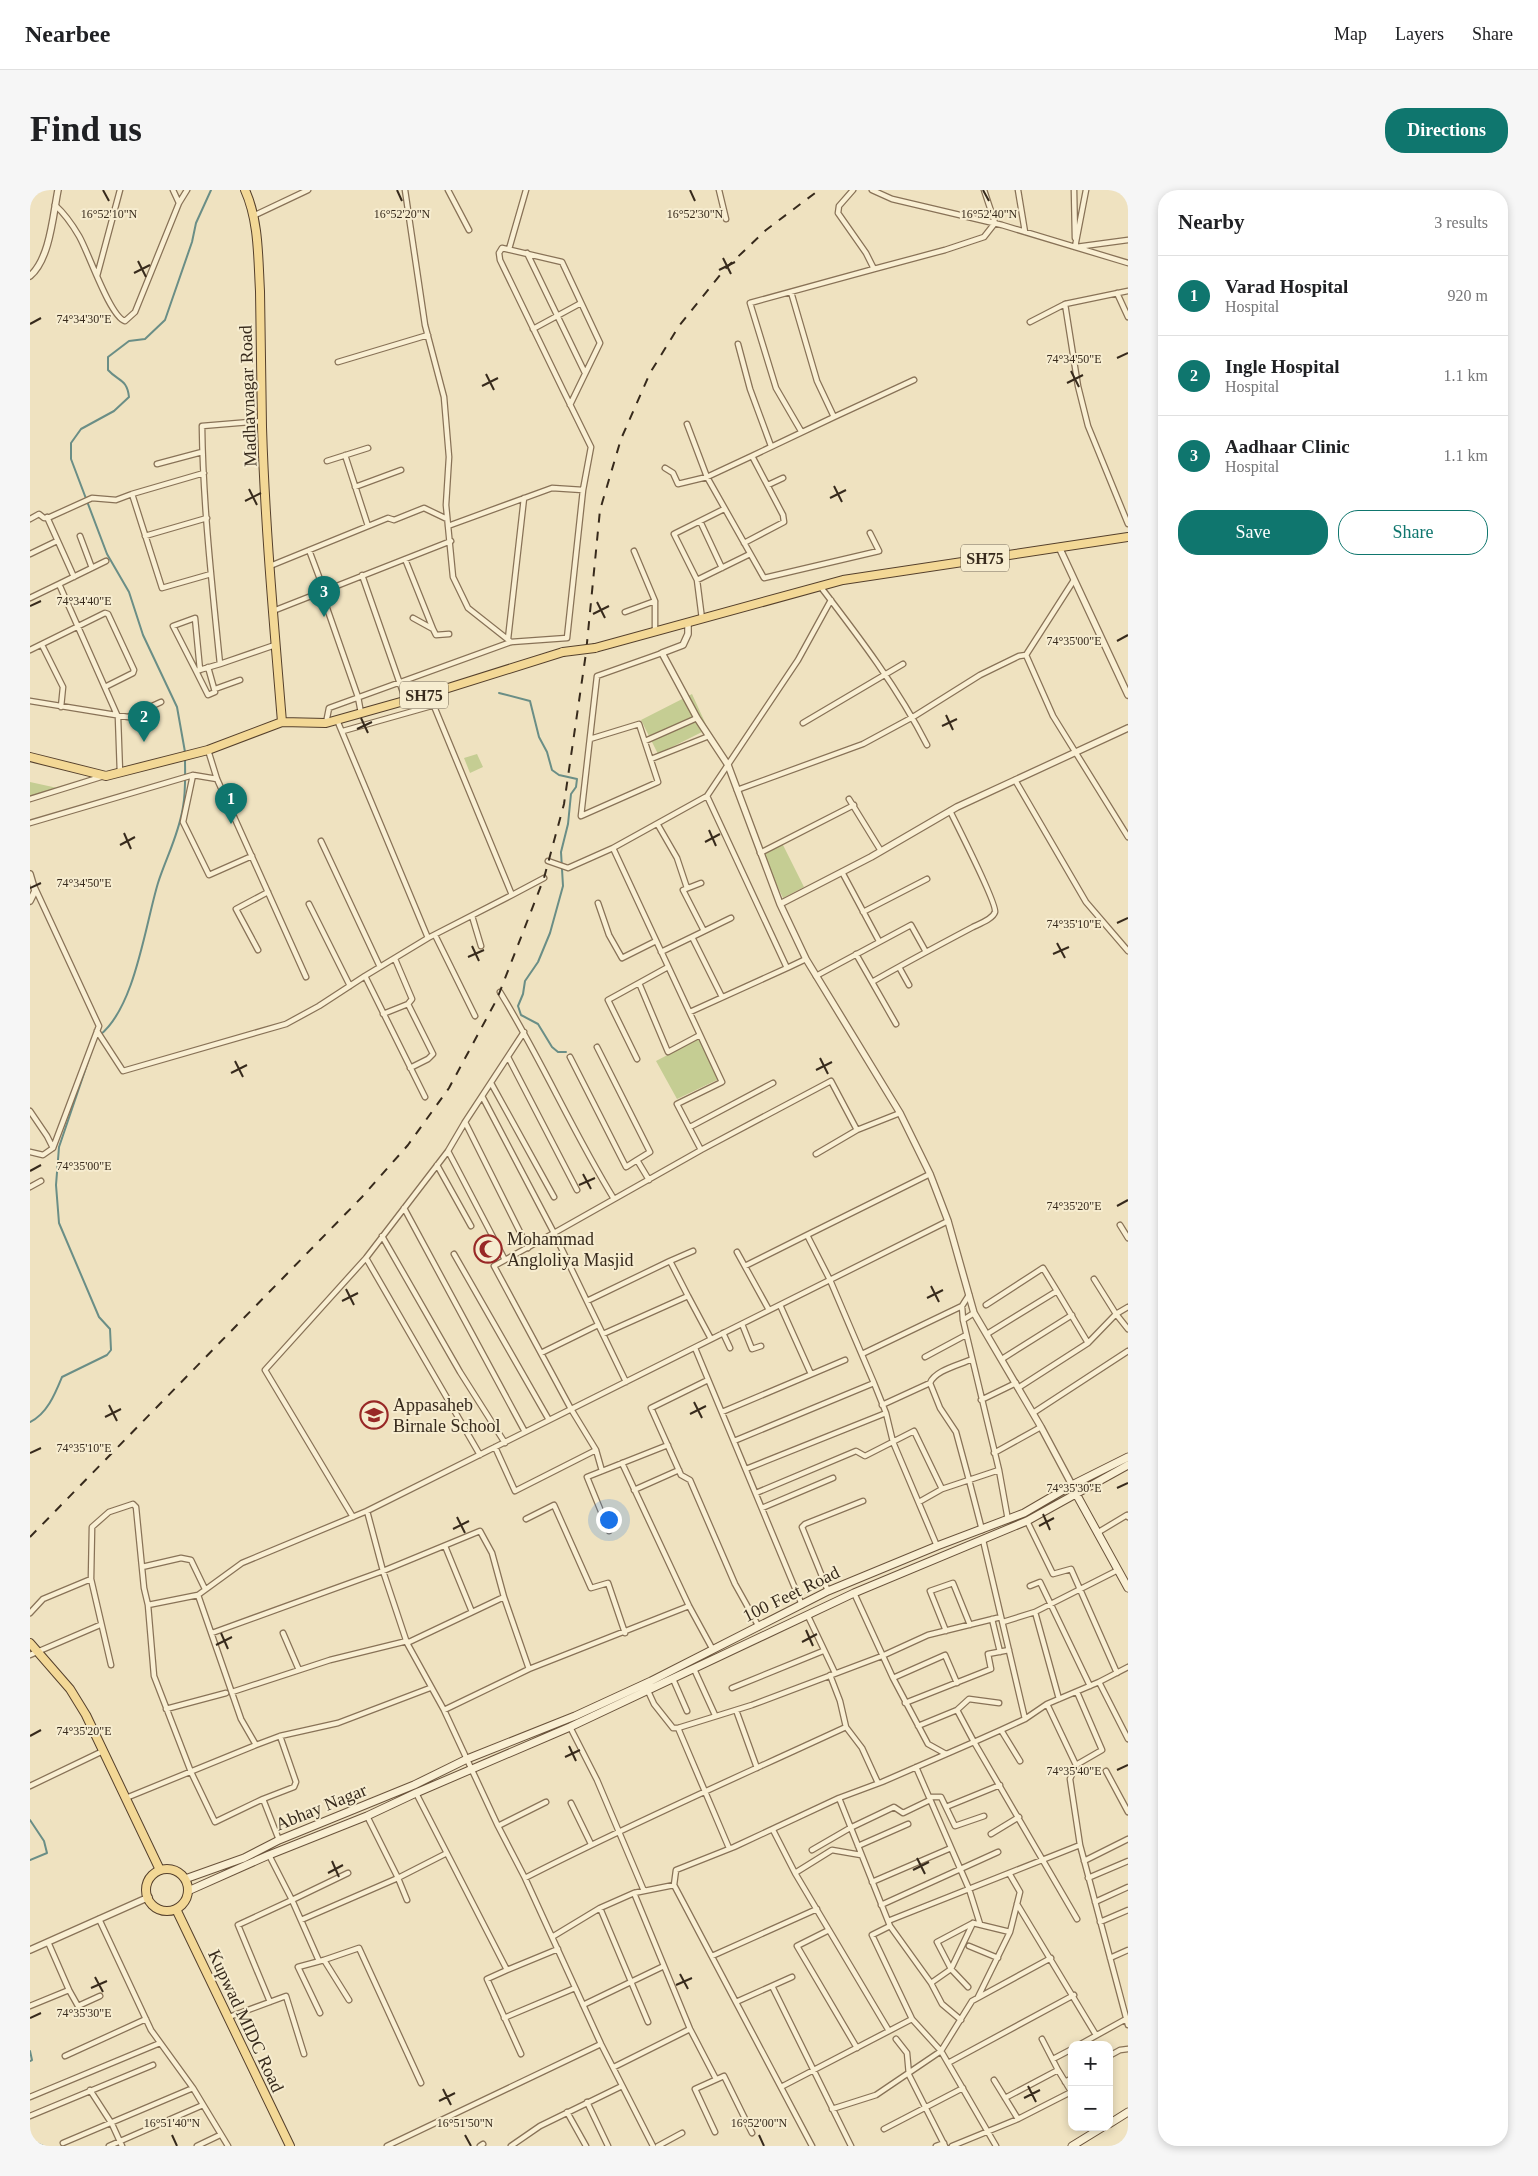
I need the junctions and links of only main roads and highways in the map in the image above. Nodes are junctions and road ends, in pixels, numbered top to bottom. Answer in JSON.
{"nodes":[{"id":1,"x":244,"y":190,"type":"edge"},
{"id":2,"x":1128,"y":537,"type":"edge"},
{"id":3,"x":282,"y":722,"type":"junction"},
{"id":4,"x":30,"y":757,"type":"edge"},
{"id":5,"x":1128,"y":1457,"type":"edge"},
{"id":6,"x":1128,"y":1465,"type":"edge"},
{"id":7,"x":1072,"y":1485,"type":"junction"},
{"id":8,"x":1076,"y":1493,"type":"junction"},
{"id":9,"x":1128,"y":1588,"type":"edge"},
{"id":10,"x":30,"y":1642,"type":"edge"},
{"id":11,"x":34,"y":1653,"type":"edge"},
{"id":12,"x":468,"y":1759,"type":"joint"},
{"id":13,"x":160,"y":1870,"type":"junction"},
{"id":14,"x":185,"y":1878,"type":"junction"},
{"id":15,"x":188,"y":1891,"type":"junction"},
{"id":16,"x":176,"y":1909,"type":"junction"},
{"id":17,"x":1128,"y":2112,"type":"edge"},
{"id":18,"x":1113,"y":2121,"type":"edge"},
{"id":19,"x":1098,"y":2131,"type":"edge"},
{"id":20,"x":1084,"y":2143,"type":"edge"},
{"id":21,"x":290,"y":2146,"type":"edge"},
{"id":22,"x":1072,"y":2146,"type":"edge"}],
"edges":[{"from":1,"to":3,"type":"main road","name":"Madhavnagar Road"},
{"from":2,"to":3,"type":"main road","number":"SH75","bridge":true},
{"from":3,"to":4,"type":"main road","number":"SH75"},
{"from":5,"to":7,"type":"main road","name":"100 Feet Road"},
{"from":6,"to":8,"type":"main road"},
{"from":7,"to":8,"type":"main road"},
{"from":7,"to":12,"type":"main road","name":"100 Feet Road"},
{"from":8,"to":9,"type":"main road"},
{"from":8,"to":15,"type":"main road"},
{"from":10,"to":11,"type":"main road"},
{"from":11,"to":13,"type":"main road"},
{"from":12,"to":14,"type":"main road","name":"Abhay Nagar"},
{"from":13,"to":14,"type":"main road"},
{"from":13,"to":16,"type":"main road"},
{"from":14,"to":15,"type":"main road"},
{"from":15,"to":16,"type":"main road"},
{"from":16,"to":21,"type":"main road","name":"Kupwad MIDC Road"},
{"from":17,"to":18,"type":"main road"},
{"from":19,"to":20,"type":"main road"},
{"from":20,"to":22,"type":"main road"}]}
